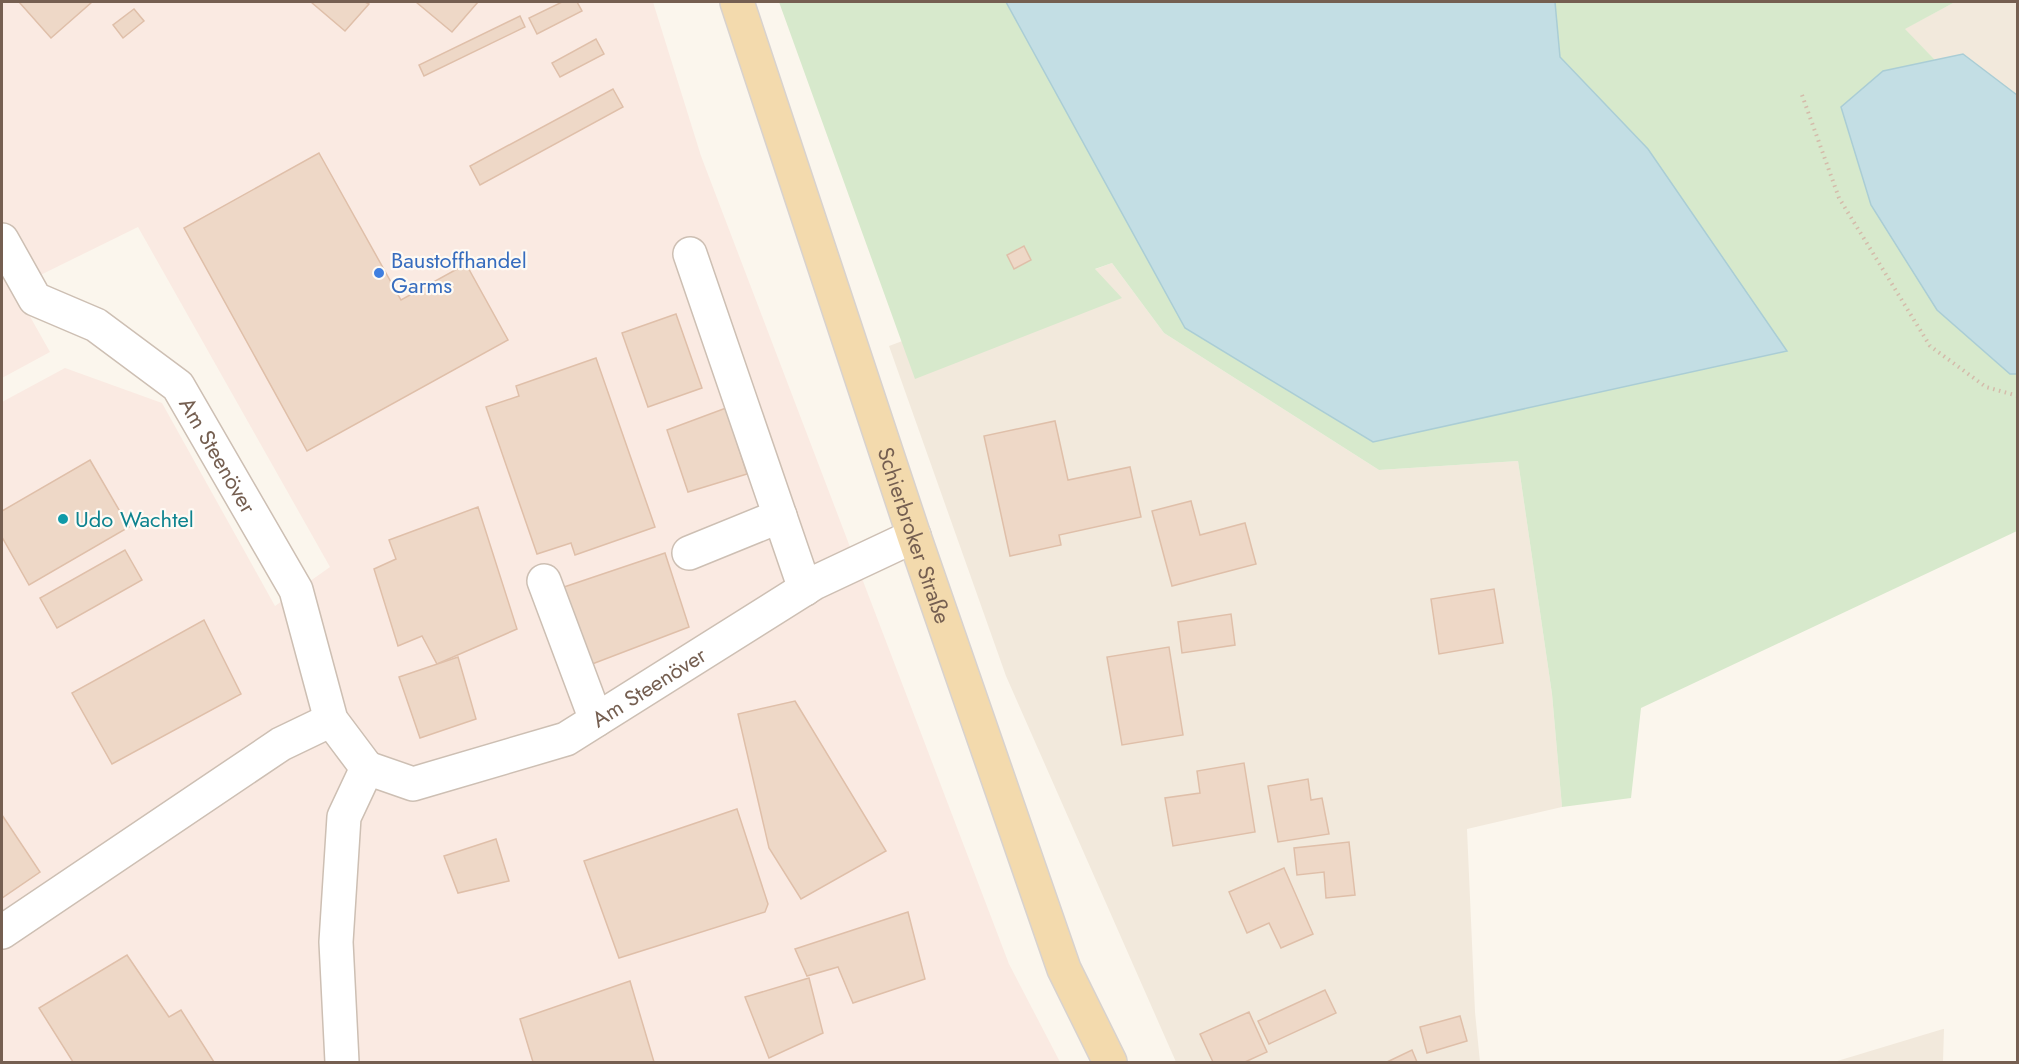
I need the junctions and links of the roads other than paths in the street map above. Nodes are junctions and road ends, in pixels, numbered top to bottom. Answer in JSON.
{"nodes":[{"id":1,"x":737,"y":2,"type":"edge"},
{"id":2,"x":2,"y":240,"type":"edge"},
{"id":3,"x":690,"y":254,"type":"dead end"},
{"id":4,"x":780,"y":516,"type":"junction"},
{"id":5,"x":914,"y":536,"type":"junction"},
{"id":6,"x":689,"y":553,"type":"dead end"},
{"id":7,"x":544,"y":581,"type":"dead end"},
{"id":8,"x":805,"y":589,"type":"junction"},
{"id":9,"x":331,"y":720,"type":"junction"},
{"id":10,"x":596,"y":720,"type":"junction"},
{"id":11,"x":367,"y":768,"type":"junction"},
{"id":12,"x":2,"y":932,"type":"edge"},
{"id":13,"x":342,"y":1062,"type":"edge"},
{"id":14,"x":1110,"y":1062,"type":"edge"}],
"edges":[{"from":1,"to":5,"type":"main road","name":"Schierbroker Straße"},
{"from":2,"to":9,"type":"street","name":"Am Steenöver"},
{"from":3,"to":4,"type":"street"},
{"from":4,"to":6,"type":"street"},
{"from":4,"to":8,"type":"street"},
{"from":5,"to":8,"type":"street","name":"Am Steenöver"},
{"from":5,"to":14,"type":"main road","name":"Schierbroker Straße"},
{"from":7,"to":10,"type":"street"},
{"from":8,"to":10,"type":"street","name":"Am Steenöver"},
{"from":9,"to":11,"type":"street","name":"Am Steenöver"},
{"from":9,"to":12,"type":"street"},
{"from":10,"to":11,"type":"street","name":"Am Steenöver"},
{"from":11,"to":13,"type":"street"}]}
